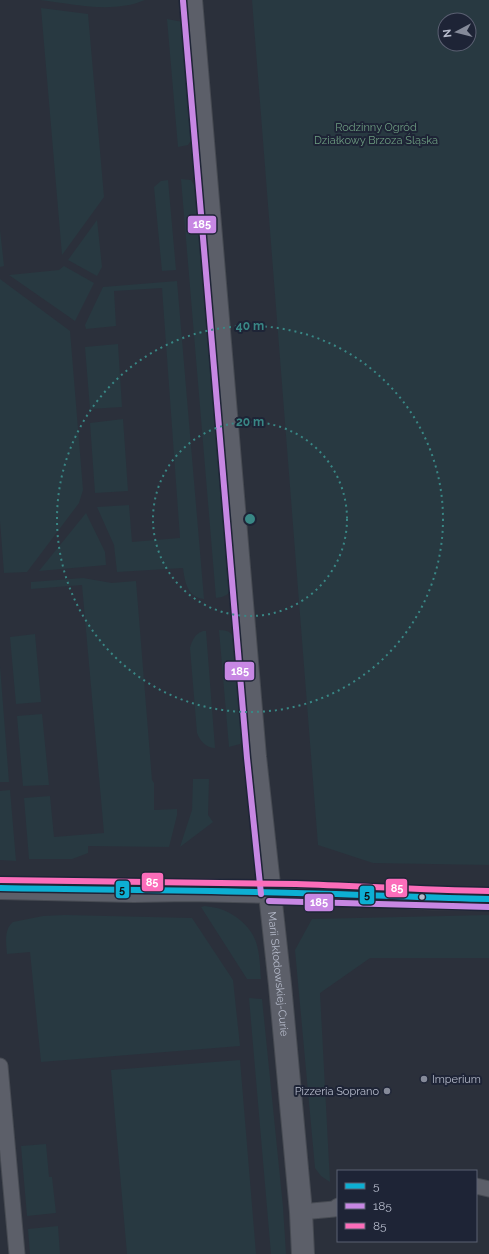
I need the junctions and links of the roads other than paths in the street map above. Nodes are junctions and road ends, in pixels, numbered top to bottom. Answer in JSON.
{"nodes":[{"id":1,"x":191,"y":0,"type":"edge"},
{"id":2,"x":0,"y":888,"type":"edge"},
{"id":3,"x":270,"y":893,"type":"junction"},
{"id":4,"x":489,"y":898,"type":"edge"},
{"id":5,"x":0,"y":1066,"type":"edge"},
{"id":6,"x":477,"y":1186,"type":"edge"},
{"id":7,"x":489,"y":1189,"type":"edge"},
{"id":8,"x":337,"y":1207,"type":"edge"},
{"id":9,"x":301,"y":1212,"type":"junction"},
{"id":10,"x":17,"y":1254,"type":"edge"},
{"id":11,"x":303,"y":1254,"type":"edge"}],
"edges":[{"from":1,"to":3,"type":"street","name":"Marii Skłodowskiej-Curie"},
{"from":2,"to":3,"type":"street"},
{"from":3,"to":4,"type":"street"},
{"from":3,"to":9,"type":"street","name":"Marii Skłodowskiej-Curie"},
{"from":5,"to":10,"type":"lane"},
{"from":6,"to":7,"type":"lane"},
{"from":8,"to":9,"type":"lane"},
{"from":9,"to":11,"type":"street","name":"Marii Skłodowskiej-Curie"}]}
